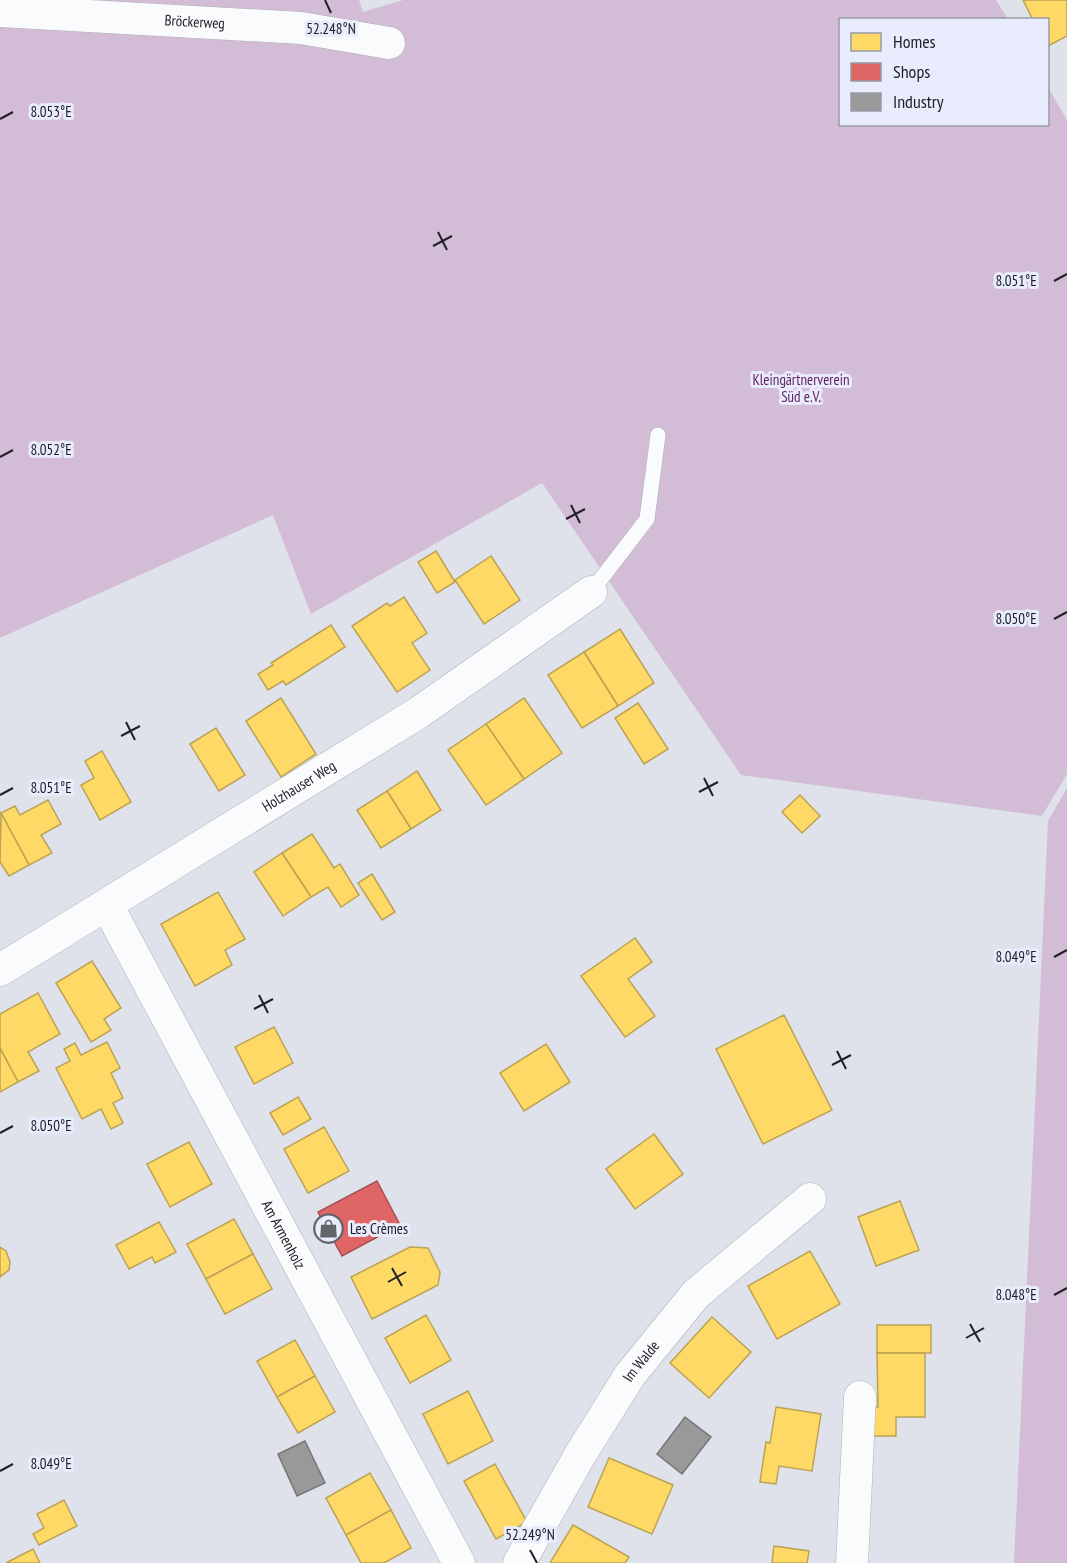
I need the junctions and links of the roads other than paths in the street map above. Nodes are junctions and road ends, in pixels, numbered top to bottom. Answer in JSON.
{"nodes":[{"id":1,"x":0,"y":11,"type":"edge"},
{"id":2,"x":388,"y":43,"type":"dead end"},
{"id":3,"x":658,"y":435,"type":"dead end"},
{"id":4,"x":591,"y":592,"type":"joint"},
{"id":5,"x":107,"y":905,"type":"junction"},
{"id":6,"x":0,"y":970,"type":"edge"},
{"id":7,"x":810,"y":1199,"type":"dead end"},
{"id":8,"x":860,"y":1397,"type":"dead end"},
{"id":9,"x":459,"y":1563,"type":"edge"},
{"id":10,"x":519,"y":1563,"type":"edge"},
{"id":11,"x":852,"y":1563,"type":"edge"}],
"edges":[{"from":1,"to":2,"type":"street","name":"Bröckerweg"},
{"from":3,"to":4,"type":"lane"},
{"from":4,"to":5,"type":"street","name":"Holzhauser Weg"},
{"from":5,"to":6,"type":"street","name":"Holzhauser Weg"},
{"from":5,"to":9,"type":"street","name":"Am Armenholz"},
{"from":7,"to":10,"type":"street","name":"Im Walde"},
{"from":8,"to":11,"type":"street"}]}
